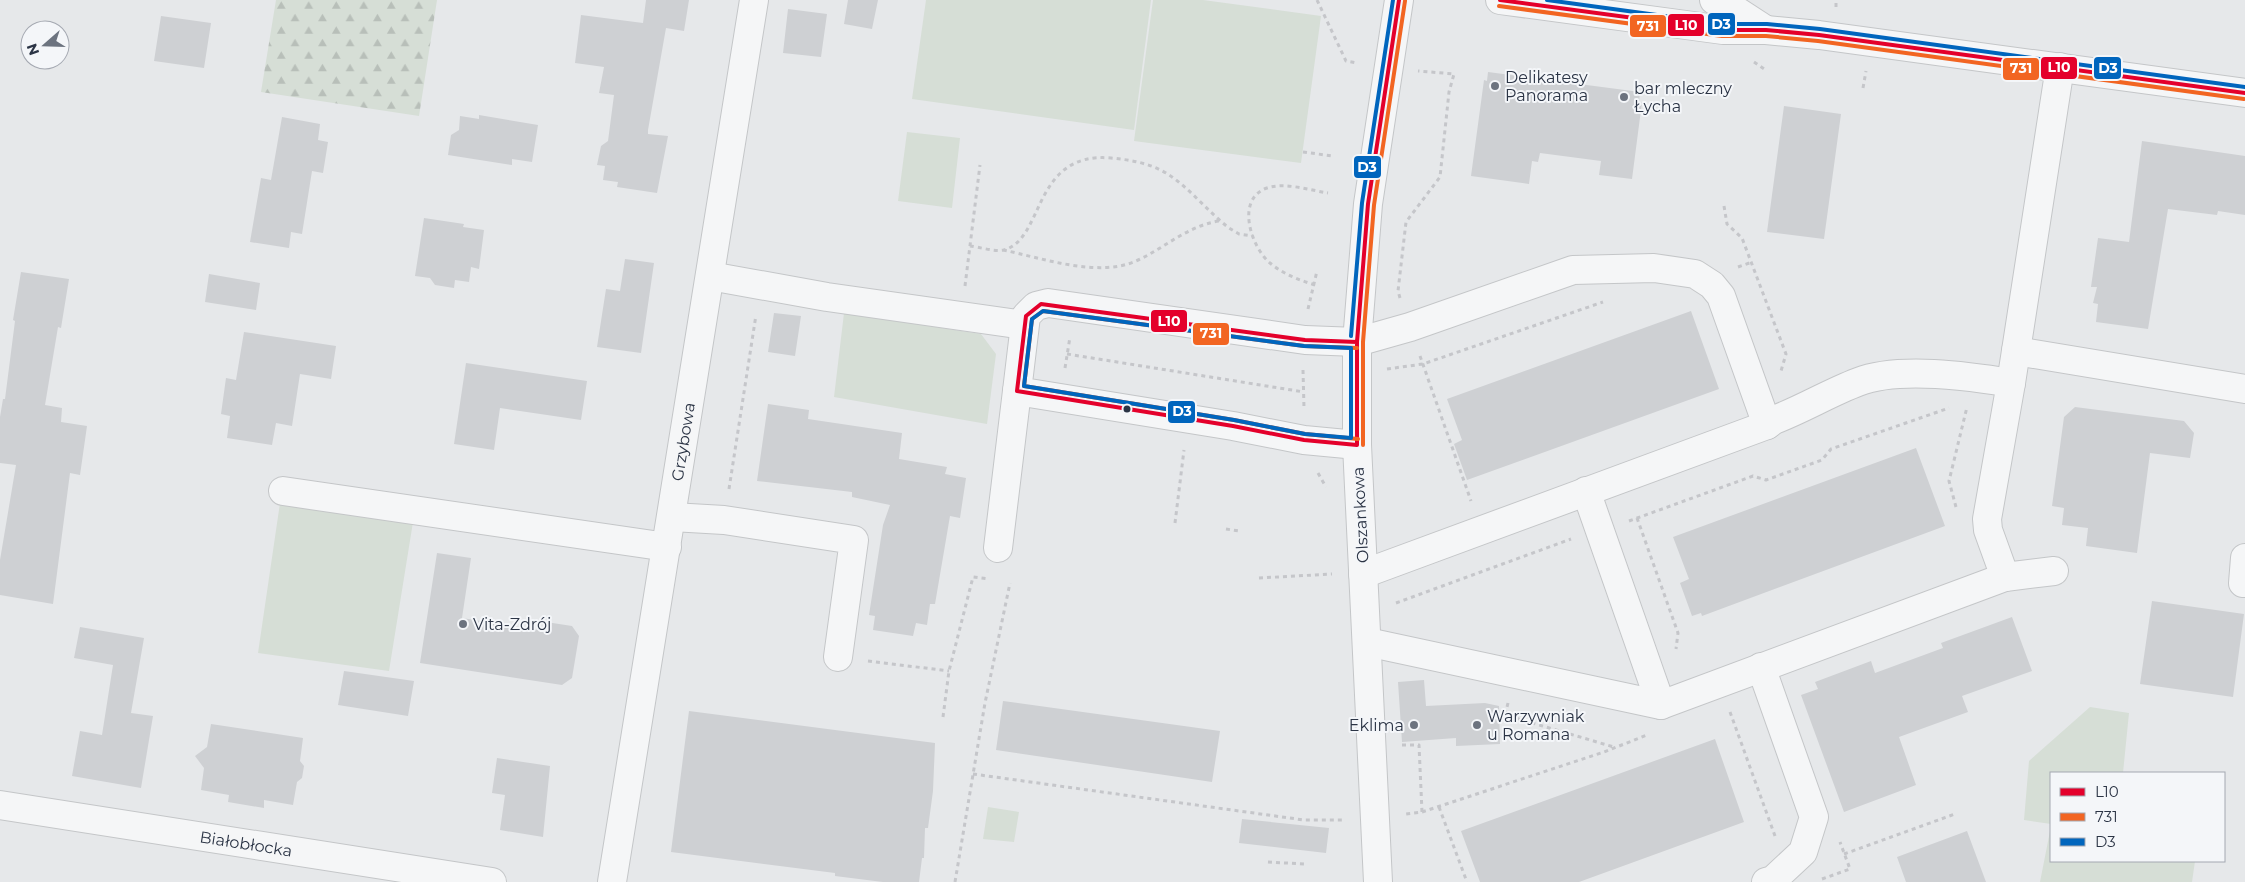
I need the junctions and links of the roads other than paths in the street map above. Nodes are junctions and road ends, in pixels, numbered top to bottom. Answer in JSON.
{"nodes":[{"id":1,"x":754,"y":0,"type":"edge"},
{"id":2,"x":1399,"y":0,"type":"edge"},
{"id":3,"x":1500,"y":0,"type":"edge"},
{"id":4,"x":1714,"y":0,"type":"edge"},
{"id":5,"x":1766,"y":30,"type":"junction"},
{"id":6,"x":2060,"y":67,"type":"junction"},
{"id":7,"x":2245,"y":94,"type":"edge"},
{"id":8,"x":710,"y":276,"type":"junction"},
{"id":9,"x":1024,"y":325,"type":"junction"},
{"id":10,"x":1357,"y":342,"type":"junction"},
{"id":11,"x":2016,"y":351,"type":"junction"},
{"id":12,"x":2011,"y":383,"type":"junction"},
{"id":13,"x":2245,"y":389,"type":"edge"},
{"id":14,"x":1016,"y":391,"type":"junction"},
{"id":15,"x":1767,"y":425,"type":"junction"},
{"id":16,"x":1357,"y":445,"type":"junction"},
{"id":17,"x":283,"y":491,"type":"dead end"},
{"id":18,"x":1586,"y":491,"type":"junction"},
{"id":19,"x":672,"y":517,"type":"junction"},
{"id":20,"x":667,"y":547,"type":"junction"},
{"id":21,"x":998,"y":548,"type":"dead end"},
{"id":22,"x":2054,"y":570,"type":"dead end"},
{"id":23,"x":1363,"y":574,"type":"junction"},
{"id":24,"x":2005,"y":577,"type":"junction"},
{"id":25,"x":1366,"y":642,"type":"junction"},
{"id":26,"x":838,"y":657,"type":"dead end"},
{"id":27,"x":1761,"y":667,"type":"junction"},
{"id":28,"x":1661,"y":705,"type":"junction"},
{"id":29,"x":0,"y":805,"type":"edge"},
{"id":30,"x":1776,"y":874,"type":"edge"},
{"id":31,"x":492,"y":882,"type":"edge"},
{"id":32,"x":612,"y":882,"type":"edge"},
{"id":33,"x":1378,"y":882,"type":"edge"}],
"edges":[{"from":1,"to":8,"type":"street","name":"Grzybowa"},
{"from":2,"to":10,"type":"street","name":"Olszankowa"},
{"from":3,"to":5,"type":"street"},
{"from":4,"to":5,"type":"street"},
{"from":5,"to":6,"type":"street"},
{"from":6,"to":7,"type":"street"},
{"from":6,"to":11,"type":"street"},
{"from":8,"to":9,"type":"street"},
{"from":8,"to":19,"type":"street","name":"Grzybowa"},
{"from":9,"to":10,"type":"street"},
{"from":9,"to":14,"type":"street"},
{"from":10,"to":15,"type":"street"},
{"from":10,"to":16,"type":"street","name":"Olszankowa"},
{"from":11,"to":12,"type":"street"},
{"from":11,"to":13,"type":"street"},
{"from":12,"to":15,"type":"street"},
{"from":12,"to":24,"type":"street"},
{"from":14,"to":16,"type":"street"},
{"from":14,"to":21,"type":"street"},
{"from":15,"to":18,"type":"street"},
{"from":16,"to":23,"type":"street","name":"Olszankowa"},
{"from":17,"to":20,"type":"street"},
{"from":18,"to":23,"type":"street"},
{"from":18,"to":28,"type":"street"},
{"from":19,"to":20,"type":"street","name":"Grzybowa"},
{"from":19,"to":26,"type":"street"},
{"from":20,"to":32,"type":"street","name":"Grzybowa"},
{"from":22,"to":24,"type":"street"},
{"from":23,"to":25,"type":"street","name":"Olszankowa"},
{"from":24,"to":27,"type":"street"},
{"from":25,"to":28,"type":"street"},
{"from":25,"to":33,"type":"street","name":"Olszankowa"},
{"from":27,"to":28,"type":"street"},
{"from":27,"to":30,"type":"street"},
{"from":29,"to":31,"type":"street","name":"Białobłocka"}]}
